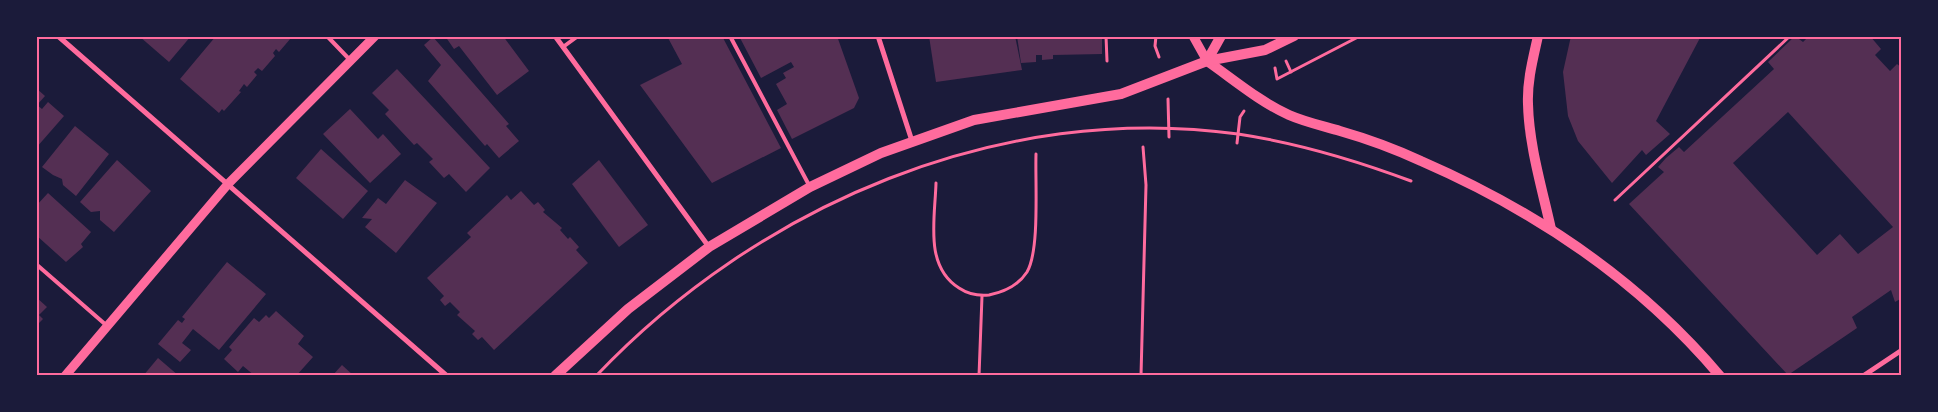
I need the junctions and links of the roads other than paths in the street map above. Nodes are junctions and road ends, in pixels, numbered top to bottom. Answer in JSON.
{"nodes":[{"id":1,"x":58,"y":36,"type":"edge"},
{"id":2,"x":327,"y":36,"type":"edge"},
{"id":3,"x":375,"y":36,"type":"edge"},
{"id":4,"x":555,"y":36,"type":"edge"},
{"id":5,"x":578,"y":36,"type":"edge"},
{"id":6,"x":730,"y":36,"type":"edge"},
{"id":7,"x":878,"y":36,"type":"edge"},
{"id":8,"x":1193,"y":36,"type":"edge"},
{"id":9,"x":1221,"y":36,"type":"edge"},
{"id":10,"x":1294,"y":36,"type":"edge"},
{"id":11,"x":1538,"y":36,"type":"edge"},
{"id":12,"x":563,"y":47,"type":"junction"},
{"id":13,"x":350,"y":60,"type":"junction"},
{"id":14,"x":1207,"y":61,"type":"junction"},
{"id":15,"x":912,"y":141,"type":"junction"},
{"id":16,"x":228,"y":184,"type":"junction"},
{"id":17,"x":810,"y":187,"type":"junction"},
{"id":18,"x":1551,"y":229,"type":"junction"},
{"id":19,"x":709,"y":247,"type":"junction"},
{"id":20,"x":36,"y":264,"type":"edge"},
{"id":21,"x":108,"y":327,"type":"junction"},
{"id":22,"x":1902,"y":350,"type":"edge"},
{"id":23,"x":65,"y":376,"type":"edge"},
{"id":24,"x":447,"y":376,"type":"edge"},
{"id":25,"x":555,"y":376,"type":"edge"},
{"id":26,"x":1720,"y":376,"type":"edge"},
{"id":27,"x":1863,"y":376,"type":"edge"}],
"edges":[{"from":1,"to":16,"type":"street"},
{"from":2,"to":13,"type":"lane"},
{"from":3,"to":13,"type":"street"},
{"from":4,"to":12,"type":"street"},
{"from":5,"to":12,"type":"lane"},
{"from":6,"to":17,"type":"lane"},
{"from":7,"to":15,"type":"street"},
{"from":8,"to":14,"type":"street"},
{"from":9,"to":14,"type":"main road"},
{"from":10,"to":14,"type":"main road"},
{"from":11,"to":18,"type":"main road"},
{"from":12,"to":19,"type":"street"},
{"from":13,"to":16,"type":"street"},
{"from":14,"to":15,"type":"main road"},
{"from":14,"to":18,"type":"main road"},
{"from":15,"to":17,"type":"main road"},
{"from":16,"to":21,"type":"street"},
{"from":16,"to":24,"type":"street"},
{"from":17,"to":19,"type":"main road"},
{"from":18,"to":26,"type":"main road"},
{"from":19,"to":25,"type":"main road"},
{"from":20,"to":21,"type":"lane"},
{"from":21,"to":23,"type":"street"},
{"from":22,"to":27,"type":"street"}]}
